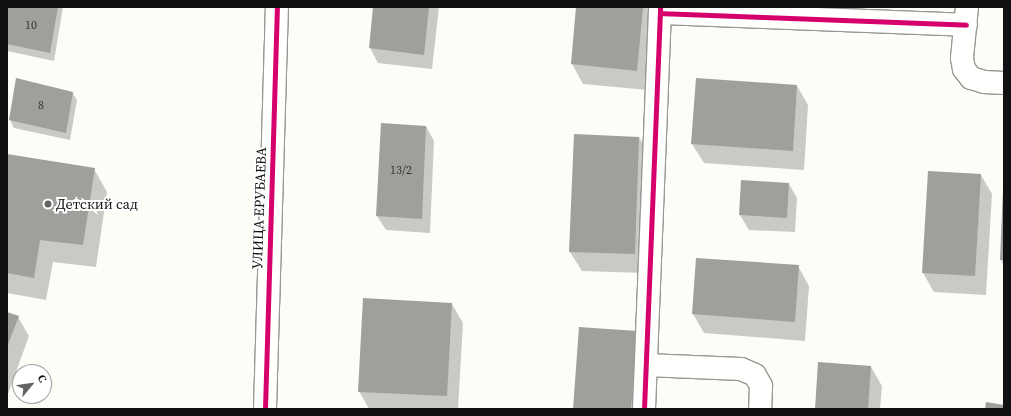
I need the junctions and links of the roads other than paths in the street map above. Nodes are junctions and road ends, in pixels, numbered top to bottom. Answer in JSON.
{"nodes":[{"id":1,"x":277,"y":7,"type":"edge"},
{"id":2,"x":660,"y":10,"type":"edge"},
{"id":3,"x":966,"y":16,"type":"edge"},
{"id":4,"x":1004,"y":83,"type":"edge"},
{"id":5,"x":646,"y":365,"type":"junction"},
{"id":6,"x":265,"y":409,"type":"edge"},
{"id":7,"x":644,"y":409,"type":"edge"},
{"id":8,"x":760,"y":409,"type":"edge"}],
"edges":[{"from":1,"to":6,"type":"street","name":"УЛИЦА ЕРУБАЕВА"},
{"from":2,"to":3,"type":"street"},
{"from":2,"to":5,"type":"street"},
{"from":3,"to":4,"type":"street"},
{"from":5,"to":7,"type":"street"},
{"from":5,"to":8,"type":"street"}]}
